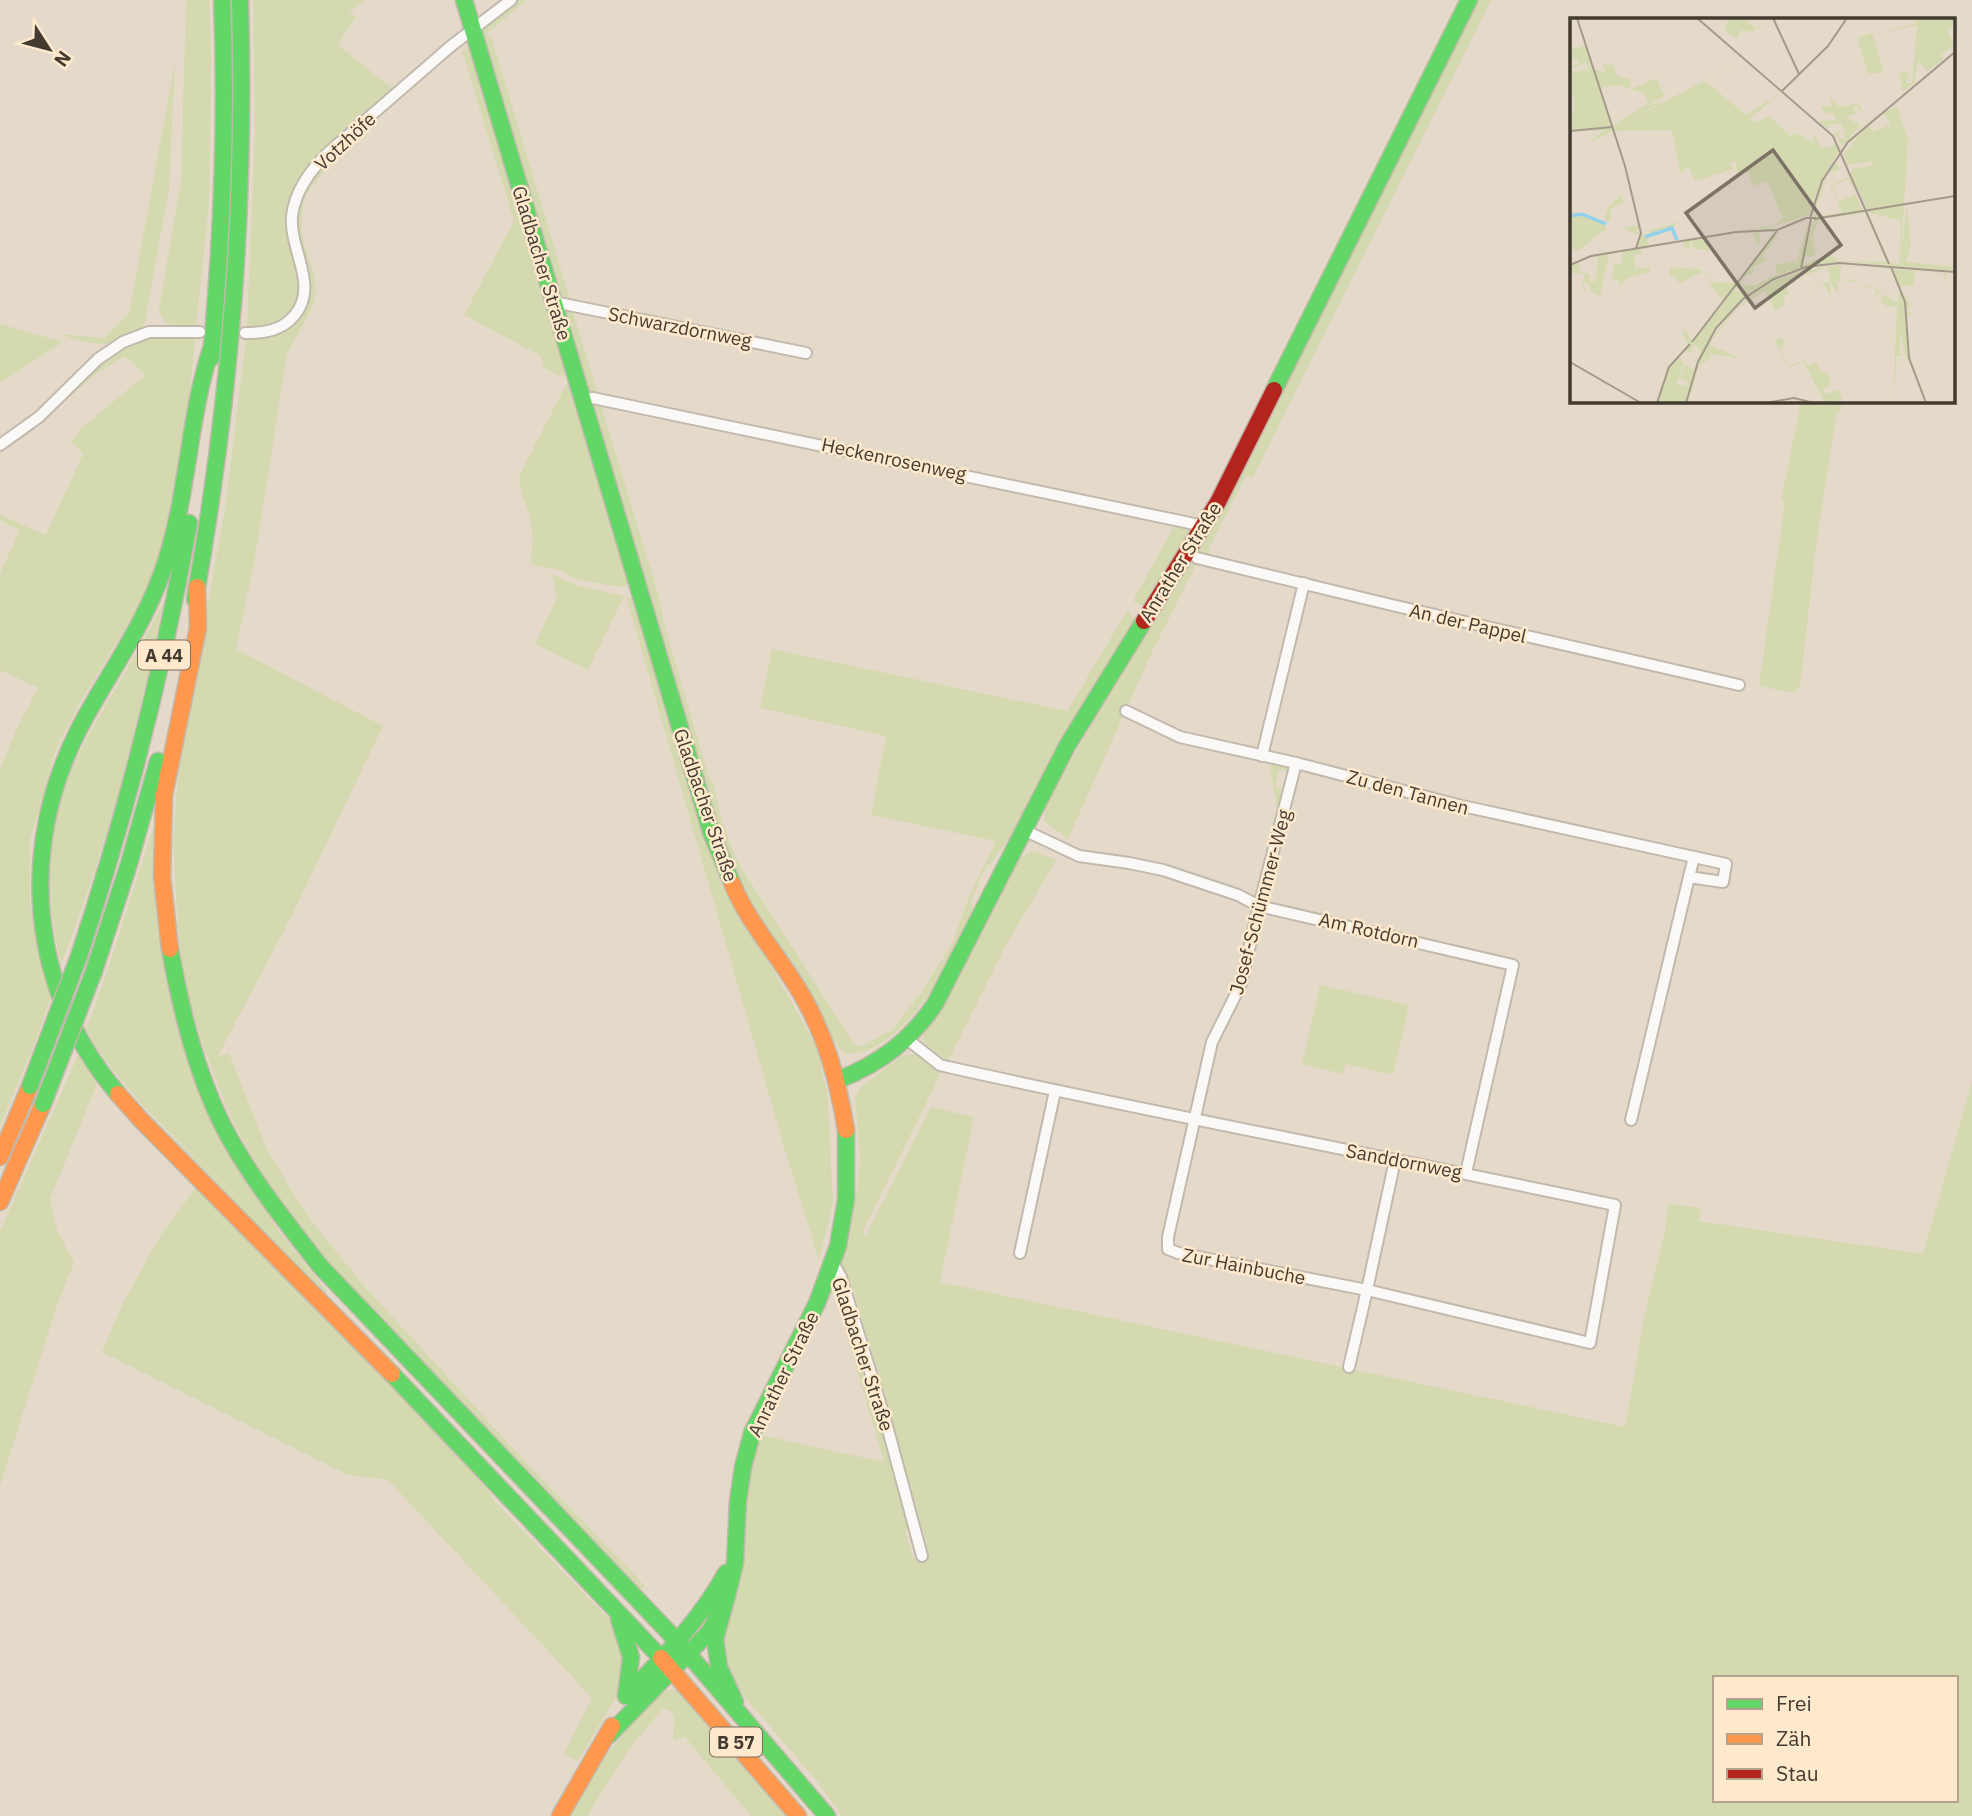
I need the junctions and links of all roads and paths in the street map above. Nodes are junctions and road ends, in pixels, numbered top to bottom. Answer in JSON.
{"nodes":[{"id":1,"x":222,"y":0,"type":"edge"},
{"id":2,"x":240,"y":0,"type":"edge"},
{"id":3,"x":464,"y":0,"type":"edge"},
{"id":4,"x":511,"y":0,"type":"edge"},
{"id":5,"x":1469,"y":0,"type":"edge"},
{"id":6,"x":475,"y":36,"type":"junction"},
{"id":7,"x":554,"y":302,"type":"junction"},
{"id":8,"x":200,"y":332,"type":"dead end"},
{"id":9,"x":245,"y":333,"type":"dead end"},
{"id":10,"x":212,"y":345,"type":"junction"},
{"id":11,"x":806,"y":352,"type":"dead end"},
{"id":12,"x":583,"y":399,"type":"junction"},
{"id":13,"x":0,"y":445,"type":"edge"},
{"id":14,"x":1204,"y":526,"type":"junction"},
{"id":15,"x":1197,"y":558,"type":"dead end"},
{"id":16,"x":1304,"y":583,"type":"junction"},
{"id":17,"x":197,"y":587,"type":"junction"},
{"id":18,"x":1739,"y":685,"type":"dead end"},
{"id":19,"x":1126,"y":711,"type":"dead end"},
{"id":20,"x":1262,"y":756,"type":"junction"},
{"id":21,"x":1296,"y":763,"type":"junction"},
{"id":22,"x":1024,"y":830,"type":"junction"},
{"id":23,"x":1694,"y":858,"type":"junction"},
{"id":24,"x":1689,"y":877,"type":"junction"},
{"id":25,"x":1259,"y":906,"type":"junction"},
{"id":26,"x":907,"y":1039,"type":"junction"},
{"id":27,"x":838,"y":1080,"type":"junction"},
{"id":28,"x":1055,"y":1091,"type":"junction"},
{"id":29,"x":1193,"y":1120,"type":"junction"},
{"id":30,"x":1631,"y":1120,"type":"dead end"},
{"id":31,"x":0,"y":1157,"type":"edge"},
{"id":32,"x":1395,"y":1160,"type":"junction"},
{"id":33,"x":1466,"y":1173,"type":"junction"},
{"id":34,"x":0,"y":1202,"type":"edge"},
{"id":35,"x":1020,"y":1253,"type":"dead end"},
{"id":36,"x":833,"y":1263,"type":"junction"},
{"id":37,"x":1367,"y":1290,"type":"junction"},
{"id":38,"x":1590,"y":1343,"type":"joint"},
{"id":39,"x":1349,"y":1367,"type":"dead end"},
{"id":40,"x":738,"y":1530,"type":"junction"},
{"id":41,"x":922,"y":1556,"type":"dead end"},
{"id":42,"x":727,"y":1596,"type":"junction"},
{"id":43,"x":612,"y":1606,"type":"junction"},
{"id":44,"x":683,"y":1648,"type":"junction"},
{"id":45,"x":666,"y":1664,"type":"junction"},
{"id":46,"x":626,"y":1696,"type":"junction"},
{"id":47,"x":738,"y":1713,"type":"junction"},
{"id":48,"x":608,"y":1736,"type":"junction"},
{"id":49,"x":561,"y":1816,"type":"edge"},
{"id":50,"x":799,"y":1816,"type":"edge"},
{"id":51,"x":827,"y":1816,"type":"edge"}],
"edges":[{"from":1,"to":10,"type":"main road","number":"A 44"},
{"from":2,"to":17,"type":"main road","number":"A 44"},
{"from":3,"to":6,"type":"main road","name":"Gladbacher Straße"},
{"from":4,"to":6,"type":"street"},
{"from":5,"to":14,"type":"main road","name":"Anrather Straße"},
{"from":6,"to":7,"type":"main road","name":"Gladbacher Straße"},
{"from":6,"to":9,"type":"street","name":"Votzhöfe"},
{"from":7,"to":11,"type":"street","name":"Schwarzdornweg"},
{"from":7,"to":12,"type":"main road","name":"Gladbacher Straße"},
{"from":8,"to":13,"type":"street"},
{"from":10,"to":31,"type":"main road","number":"A 44","bridge":true},
{"from":10,"to":43,"type":"main road"},
{"from":12,"to":14,"type":"street","name":"Heckenrosenweg"},
{"from":12,"to":27,"type":"main road","name":"Gladbacher Straße"},
{"from":14,"to":22,"type":"main road","name":"Anrather Straße"},
{"from":15,"to":16,"type":"street","name":"An der Pappel"},
{"from":16,"to":18,"type":"street","name":"An der Pappel"},
{"from":16,"to":20,"type":"street"},
{"from":17,"to":34,"type":"main road","number":"A 44","bridge":true},
{"from":17,"to":44,"type":"main road"},
{"from":19,"to":20,"type":"street","name":"Zu den Tannen"},
{"from":20,"to":21,"type":"street","name":"Zu den Tannen"},
{"from":21,"to":23,"type":"street","name":"Zu den Tannen"},
{"from":21,"to":25,"type":"street","name":"Josef-Schümmer-Weg"},
{"from":22,"to":25,"type":"street","name":"Am Rotdorn"},
{"from":22,"to":26,"type":"main road","name":"Anrather Straße"},
{"from":23,"to":24,"type":"street"},
{"from":23,"to":24,"type":"street","name":"Zu den Tannen"},
{"from":24,"to":30,"type":"street"},
{"from":25,"to":29,"type":"street","name":"Josef-Schümmer-Weg"},
{"from":25,"to":33,"type":"street","name":"Am Rotdorn"},
{"from":26,"to":27,"type":"main road","name":"Anrather Straße"},
{"from":26,"to":28,"type":"street","name":"Sanddornweg"},
{"from":27,"to":36,"type":"main road","name":"Gladbacher Straße"},
{"from":28,"to":29,"type":"street","name":"Sanddornweg"},
{"from":28,"to":35,"type":"street"},
{"from":29,"to":32,"type":"street","name":"Sanddornweg"},
{"from":29,"to":37,"type":"street","name":"Zur Hainbuche"},
{"from":32,"to":33,"type":"street","name":"Sanddornweg"},
{"from":32,"to":37,"type":"street"},
{"from":33,"to":38,"type":"street","name":"Sanddornweg"},
{"from":36,"to":40,"type":"main road","name":"Anrather Straße"},
{"from":36,"to":41,"type":"street","name":"Gladbacher Straße"},
{"from":37,"to":38,"type":"street","name":"Zur Hainbuche"},
{"from":37,"to":39,"type":"street"},
{"from":40,"to":42,"type":"main road","name":"Anrather Straße"},
{"from":40,"to":44,"type":"main road","name":"Anrather Straße"},
{"from":42,"to":44,"type":"main road","name":"Anrather Straße"},
{"from":42,"to":47,"type":"main road"},
{"from":43,"to":45,"type":"main road"},
{"from":43,"to":46,"type":"main road"},
{"from":44,"to":45,"type":"main road","name":"Anrather Straße"},
{"from":44,"to":47,"type":"main road","number":"B 57"},
{"from":45,"to":46,"type":"main road","name":"Anrather Straße"},
{"from":45,"to":48,"type":"main road","name":"Anrather Straße"},
{"from":45,"to":50,"type":"main road","number":"B 57"},
{"from":46,"to":48,"type":"main road","name":"Anrather Straße"},
{"from":47,"to":51,"type":"main road","number":"B 57"},
{"from":48,"to":49,"type":"main road","name":"Anrather Straße"}]}
